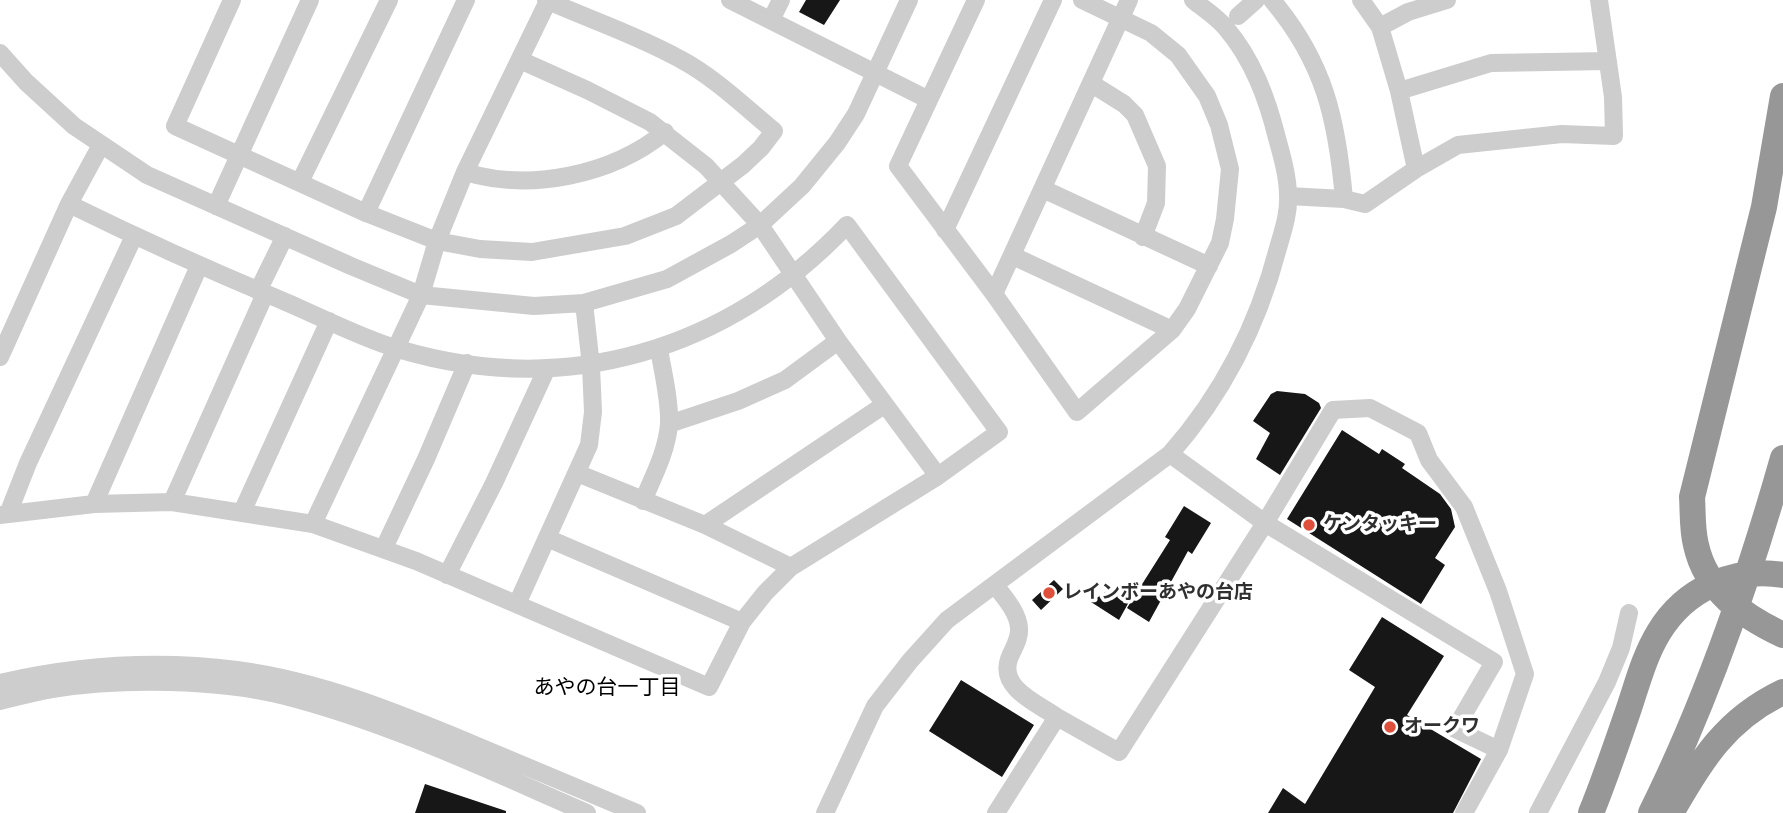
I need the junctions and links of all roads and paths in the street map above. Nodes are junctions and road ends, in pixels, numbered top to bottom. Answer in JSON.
{"nodes":[{"id":1,"x":232,"y":0,"type":"edge"},
{"id":2,"x":310,"y":0,"type":"edge"},
{"id":3,"x":389,"y":0,"type":"edge"},
{"id":4,"x":466,"y":0,"type":"edge"},
{"id":5,"x":547,"y":0,"type":"edge"},
{"id":6,"x":781,"y":0,"type":"edge"},
{"id":7,"x":909,"y":0,"type":"edge"},
{"id":8,"x":975,"y":0,"type":"edge"},
{"id":9,"x":1053,"y":0,"type":"edge"},
{"id":10,"x":1082,"y":0,"type":"edge"},
{"id":11,"x":1129,"y":0,"type":"edge"},
{"id":12,"x":1193,"y":0,"type":"edge"},
{"id":13,"x":1256,"y":0,"type":"edge"},
{"id":14,"x":1272,"y":0,"type":"edge"},
{"id":15,"x":1361,"y":0,"type":"edge"},
{"id":16,"x":1447,"y":0,"type":"edge"},
{"id":17,"x":1599,"y":0,"type":"edge"},
{"id":18,"x":736,"y":1,"type":"edge"},
{"id":19,"x":1238,"y":16,"type":"dead end"},
{"id":20,"x":1120,"y":17,"type":"junction"},
{"id":21,"x":771,"y":20,"type":"junction"},
{"id":22,"x":1380,"y":27,"type":"junction"},
{"id":23,"x":0,"y":53,"type":"edge"},
{"id":24,"x":520,"y":60,"type":"junction"},
{"id":25,"x":1608,"y":61,"type":"junction"},
{"id":26,"x":874,"y":75,"type":"junction"},
{"id":27,"x":1092,"y":84,"type":"junction"},
{"id":28,"x":1399,"y":92,"type":"junction"},
{"id":29,"x":1783,"y":96,"type":"edge"},
{"id":30,"x":929,"y":100,"type":"junction"},
{"id":31,"x":665,"y":132,"type":"junction"},
{"id":32,"x":101,"y":145,"type":"junction"},
{"id":33,"x":238,"y":155,"type":"junction"},
{"id":34,"x":1416,"y":169,"type":"junction"},
{"id":35,"x":465,"y":172,"type":"junction"},
{"id":36,"x":300,"y":182,"type":"junction"},
{"id":37,"x":722,"y":182,"type":"junction"},
{"id":38,"x":1044,"y":190,"type":"junction"},
{"id":39,"x":1289,"y":196,"type":"junction"},
{"id":40,"x":1344,"y":199,"type":"junction"},
{"id":41,"x":69,"y":204,"type":"junction"},
{"id":42,"x":216,"y":206,"type":"junction"},
{"id":43,"x":366,"y":213,"type":"junction"},
{"id":44,"x":760,"y":225,"type":"junction"},
{"id":45,"x":945,"y":230,"type":"junction"},
{"id":46,"x":134,"y":236,"type":"junction"},
{"id":47,"x":285,"y":236,"type":"junction"},
{"id":48,"x":1143,"y":237,"type":"junction"},
{"id":49,"x":437,"y":241,"type":"junction"},
{"id":50,"x":1013,"y":256,"type":"junction"},
{"id":51,"x":199,"y":266,"type":"junction"},
{"id":52,"x":1209,"y":266,"type":"junction"},
{"id":53,"x":792,"y":275,"type":"junction"},
{"id":54,"x":262,"y":292,"type":"junction"},
{"id":55,"x":994,"y":294,"type":"junction"},
{"id":56,"x":421,"y":295,"type":"junction"},
{"id":57,"x":584,"y":303,"type":"junction"},
{"id":58,"x":329,"y":321,"type":"junction"},
{"id":59,"x":1172,"y":330,"type":"junction"},
{"id":60,"x":838,"y":341,"type":"junction"},
{"id":61,"x":396,"y":349,"type":"junction"},
{"id":62,"x":659,"y":349,"type":"junction"},
{"id":63,"x":0,"y":356,"type":"edge"},
{"id":64,"x":467,"y":363,"type":"junction"},
{"id":65,"x":591,"y":366,"type":"junction"},
{"id":66,"x":547,"y":368,"type":"junction"},
{"id":67,"x":884,"y":405,"type":"junction"},
{"id":68,"x":669,"y":424,"type":"junction"},
{"id":69,"x":1170,"y":454,"type":"junction"},
{"id":70,"x":1783,"y":458,"type":"edge"},
{"id":71,"x":577,"y":472,"type":"junction"},
{"id":72,"x":938,"y":476,"type":"junction"},
{"id":73,"x":643,"y":501,"type":"junction"},
{"id":74,"x":172,"y":502,"type":"junction"},
{"id":75,"x":93,"y":504,"type":"junction"},
{"id":76,"x":242,"y":512,"type":"junction"},
{"id":77,"x":4,"y":515,"type":"edge"},
{"id":78,"x":1265,"y":523,"type":"junction"},
{"id":79,"x":313,"y":524,"type":"junction"},
{"id":80,"x":705,"y":525,"type":"junction"},
{"id":81,"x":547,"y":538,"type":"junction"},
{"id":82,"x":384,"y":548,"type":"junction"},
{"id":83,"x":791,"y":567,"type":"junction"},
{"id":84,"x":1778,"y":574,"type":"edge"},
{"id":85,"x":447,"y":575,"type":"junction"},
{"id":86,"x":995,"y":585,"type":"junction"},
{"id":87,"x":517,"y":604,"type":"junction"},
{"id":88,"x":1629,"y":613,"type":"dead end"},
{"id":89,"x":742,"y":622,"type":"junction"},
{"id":90,"x":1772,"y":630,"type":"edge"},
{"id":91,"x":0,"y":682,"type":"edge"},
{"id":92,"x":1783,"y":692,"type":"edge"},
{"id":93,"x":0,"y":701,"type":"edge"},
{"id":94,"x":1057,"y":717,"type":"junction"},
{"id":95,"x":1499,"y":750,"type":"junction"},
{"id":96,"x":587,"y":813,"type":"edge"},
{"id":97,"x":636,"y":813,"type":"edge"},
{"id":98,"x":825,"y":813,"type":"edge"},
{"id":99,"x":996,"y":813,"type":"edge"},
{"id":100,"x":1464,"y":813,"type":"edge"},
{"id":101,"x":1538,"y":813,"type":"edge"},
{"id":102,"x":1591,"y":813,"type":"edge"},
{"id":103,"x":1651,"y":813,"type":"edge"},
{"id":104,"x":1671,"y":813,"type":"edge"}],
"edges":[{"from":1,"to":33,"type":"street"},
{"from":2,"to":33,"type":"street"},
{"from":3,"to":36,"type":"street"},
{"from":4,"to":43,"type":"street"},
{"from":5,"to":24,"type":"street"},
{"from":5,"to":37,"type":"street"},
{"from":6,"to":21,"type":"street"},
{"from":7,"to":26,"type":"street"},
{"from":8,"to":30,"type":"street"},
{"from":9,"to":45,"type":"street"},
{"from":10,"to":20,"type":"street"},
{"from":11,"to":20,"type":"street"},
{"from":12,"to":39,"type":"street"},
{"from":13,"to":19,"type":"street"},
{"from":14,"to":40,"type":"street"},
{"from":15,"to":22,"type":"street"},
{"from":16,"to":22,"type":"street"},
{"from":17,"to":25,"type":"street"},
{"from":18,"to":21,"type":"street"},
{"from":20,"to":27,"type":"street"},
{"from":20,"to":52,"type":"street"},
{"from":21,"to":26,"type":"street"},
{"from":22,"to":28,"type":"street"},
{"from":23,"to":32,"type":"street"},
{"from":24,"to":31,"type":"street"},
{"from":24,"to":35,"type":"street"},
{"from":25,"to":28,"type":"street"},
{"from":25,"to":34,"type":"street"},
{"from":26,"to":30,"type":"street"},
{"from":26,"to":44,"type":"street"},
{"from":27,"to":38,"type":"street"},
{"from":27,"to":48,"type":"street"},
{"from":28,"to":34,"type":"street"},
{"from":29,"to":90,"type":"highway"},
{"from":30,"to":45,"type":"street"},
{"from":31,"to":35,"type":"street"},
{"from":31,"to":37,"type":"street"},
{"from":32,"to":41,"type":"street"},
{"from":32,"to":42,"type":"street"},
{"from":33,"to":36,"type":"street"},
{"from":33,"to":42,"type":"street"},
{"from":34,"to":40,"type":"street"},
{"from":35,"to":49,"type":"street"},
{"from":36,"to":43,"type":"street"},
{"from":37,"to":44,"type":"street"},
{"from":37,"to":49,"type":"street"},
{"from":38,"to":48,"type":"street"},
{"from":38,"to":50,"type":"street"},
{"from":39,"to":40,"type":"street"},
{"from":39,"to":69,"type":"street"},
{"from":41,"to":46,"type":"street"},
{"from":41,"to":63,"type":"street"},
{"from":42,"to":47,"type":"street"},
{"from":43,"to":49,"type":"street"},
{"from":44,"to":53,"type":"street"},
{"from":44,"to":57,"type":"street"},
{"from":45,"to":55,"type":"street"},
{"from":46,"to":51,"type":"street"},
{"from":46,"to":77,"type":"street"},
{"from":47,"to":54,"type":"street"},
{"from":47,"to":56,"type":"street"},
{"from":48,"to":52,"type":"street"},
{"from":49,"to":56,"type":"street"},
{"from":50,"to":55,"type":"street"},
{"from":50,"to":59,"type":"street"},
{"from":51,"to":54,"type":"street"},
{"from":51,"to":75,"type":"street"},
{"from":52,"to":59,"type":"street"},
{"from":53,"to":60,"type":"street"},
{"from":53,"to":62,"type":"street"},
{"from":53,"to":72,"type":"street"},
{"from":54,"to":58,"type":"street"},
{"from":54,"to":74,"type":"street"},
{"from":55,"to":59,"type":"street"},
{"from":56,"to":57,"type":"street"},
{"from":56,"to":61,"type":"street"},
{"from":57,"to":65,"type":"street"},
{"from":58,"to":61,"type":"street"},
{"from":58,"to":76,"type":"street"},
{"from":60,"to":67,"type":"street"},
{"from":60,"to":68,"type":"street"},
{"from":61,"to":64,"type":"street"},
{"from":61,"to":79,"type":"street"},
{"from":62,"to":65,"type":"street"},
{"from":62,"to":68,"type":"street"},
{"from":64,"to":66,"type":"street"},
{"from":64,"to":82,"type":"street"},
{"from":65,"to":66,"type":"street"},
{"from":65,"to":71,"type":"street"},
{"from":66,"to":85,"type":"street"},
{"from":67,"to":72,"type":"street"},
{"from":67,"to":80,"type":"street"},
{"from":68,"to":73,"type":"street"},
{"from":69,"to":78,"type":"street"},
{"from":69,"to":86,"type":"street"},
{"from":70,"to":103,"type":"highway"},
{"from":71,"to":73,"type":"street"},
{"from":71,"to":81,"type":"street"},
{"from":72,"to":83,"type":"street"},
{"from":73,"to":80,"type":"street"},
{"from":74,"to":75,"type":"street"},
{"from":74,"to":76,"type":"street"},
{"from":75,"to":77,"type":"street"},
{"from":76,"to":79,"type":"street"},
{"from":78,"to":94,"type":"street"},
{"from":78,"to":95,"type":"street"},
{"from":78,"to":95,"type":"street"},
{"from":79,"to":82,"type":"street"},
{"from":80,"to":83,"type":"street"},
{"from":81,"to":87,"type":"street"},
{"from":81,"to":89,"type":"street"},
{"from":82,"to":85,"type":"street"},
{"from":83,"to":89,"type":"street"},
{"from":84,"to":102,"type":"highway"},
{"from":85,"to":87,"type":"street"},
{"from":86,"to":94,"type":"street"},
{"from":86,"to":98,"type":"street"},
{"from":87,"to":89,"type":"street"},
{"from":88,"to":101,"type":"street"},
{"from":91,"to":97,"type":"street"},
{"from":92,"to":104,"type":"highway"},
{"from":93,"to":96,"type":"street"},
{"from":94,"to":99,"type":"street"},
{"from":95,"to":100,"type":"street"}]}
